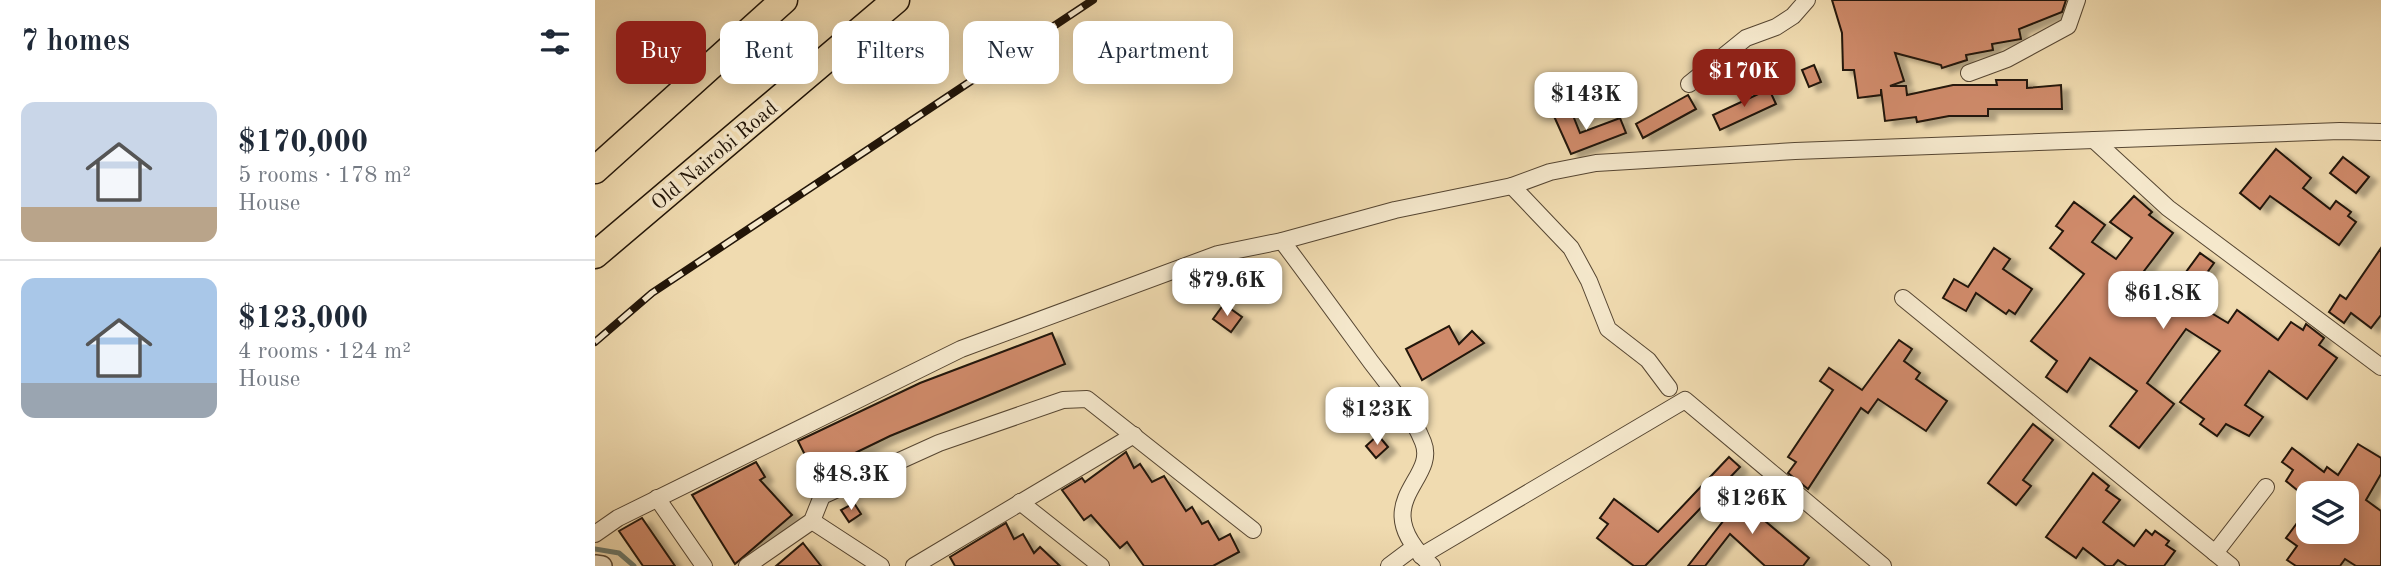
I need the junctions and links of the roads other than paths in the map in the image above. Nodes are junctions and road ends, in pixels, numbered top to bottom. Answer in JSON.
{"nodes":[{"id":1,"x":784,"y":0,"type":"edge"},
{"id":2,"x":896,"y":0,"type":"edge"},
{"id":3,"x":1807,"y":0,"type":"edge"},
{"id":4,"x":2077,"y":0,"type":"edge"},
{"id":5,"x":866,"y":10,"type":"edge"},
{"id":6,"x":1969,"y":73,"type":"dead end"},
{"id":7,"x":1689,"y":84,"type":"dead end"},
{"id":8,"x":2381,"y":132,"type":"edge"},
{"id":9,"x":2094,"y":140,"type":"junction"},
{"id":10,"x":595,"y":170,"type":"edge"},
{"id":11,"x":1511,"y":186,"type":"junction"},
{"id":12,"x":1282,"y":241,"type":"junction"},
{"id":13,"x":597,"y":247,"type":"edge"},
{"id":14,"x":1903,"y":298,"type":"dead end"},
{"id":15,"x":2381,"y":367,"type":"edge"},
{"id":16,"x":1669,"y":388,"type":"dead end"},
{"id":17,"x":1134,"y":435,"type":"junction"},
{"id":18,"x":2266,"y":487,"type":"dead end"},
{"id":19,"x":657,"y":498,"type":"junction"},
{"id":20,"x":1020,"y":502,"type":"junction"},
{"id":21,"x":812,"y":521,"type":"junction"},
{"id":22,"x":1253,"y":530,"type":"dead end"},
{"id":23,"x":595,"y":534,"type":"edge"},
{"id":24,"x":2215,"y":553,"type":"junction"},
{"id":25,"x":1422,"y":557,"type":"edge"},
{"id":26,"x":595,"y":565,"type":"edge"},
{"id":27,"x":603,"y":566,"type":"edge"},
{"id":28,"x":704,"y":566,"type":"edge"},
{"id":29,"x":747,"y":566,"type":"edge"},
{"id":30,"x":881,"y":566,"type":"edge"},
{"id":31,"x":914,"y":566,"type":"edge"},
{"id":32,"x":1101,"y":566,"type":"edge"},
{"id":33,"x":1388,"y":566,"type":"edge"},
{"id":34,"x":1883,"y":566,"type":"edge"},
{"id":35,"x":2231,"y":566,"type":"edge"}],
"edges":[{"from":1,"to":10,"type":"highway"},
{"from":2,"to":5,"type":"highway","name":"Old Nairobi Road"},
{"from":3,"to":7,"type":"street"},
{"from":4,"to":6,"type":"street"},
{"from":5,"to":13,"type":"highway","name":"Old Nairobi Road"},
{"from":8,"to":9,"type":"street"},
{"from":9,"to":11,"type":"street"},
{"from":9,"to":15,"type":"street"},
{"from":11,"to":12,"type":"street"},
{"from":11,"to":16,"type":"street"},
{"from":12,"to":19,"type":"street"},
{"from":12,"to":25,"type":"street"},
{"from":14,"to":24,"type":"street"},
{"from":17,"to":20,"type":"street"},
{"from":17,"to":21,"type":"street"},
{"from":17,"to":22,"type":"street"},
{"from":18,"to":24,"type":"street"},
{"from":19,"to":23,"type":"street"},
{"from":19,"to":28,"type":"street"},
{"from":20,"to":31,"type":"street"},
{"from":20,"to":32,"type":"street"},
{"from":21,"to":29,"type":"street"},
{"from":21,"to":30,"type":"street"},
{"from":24,"to":35,"type":"street"},
{"from":25,"to":33,"type":"street"},
{"from":25,"to":34,"type":"street"},
{"from":26,"to":27,"type":"street"}]}
